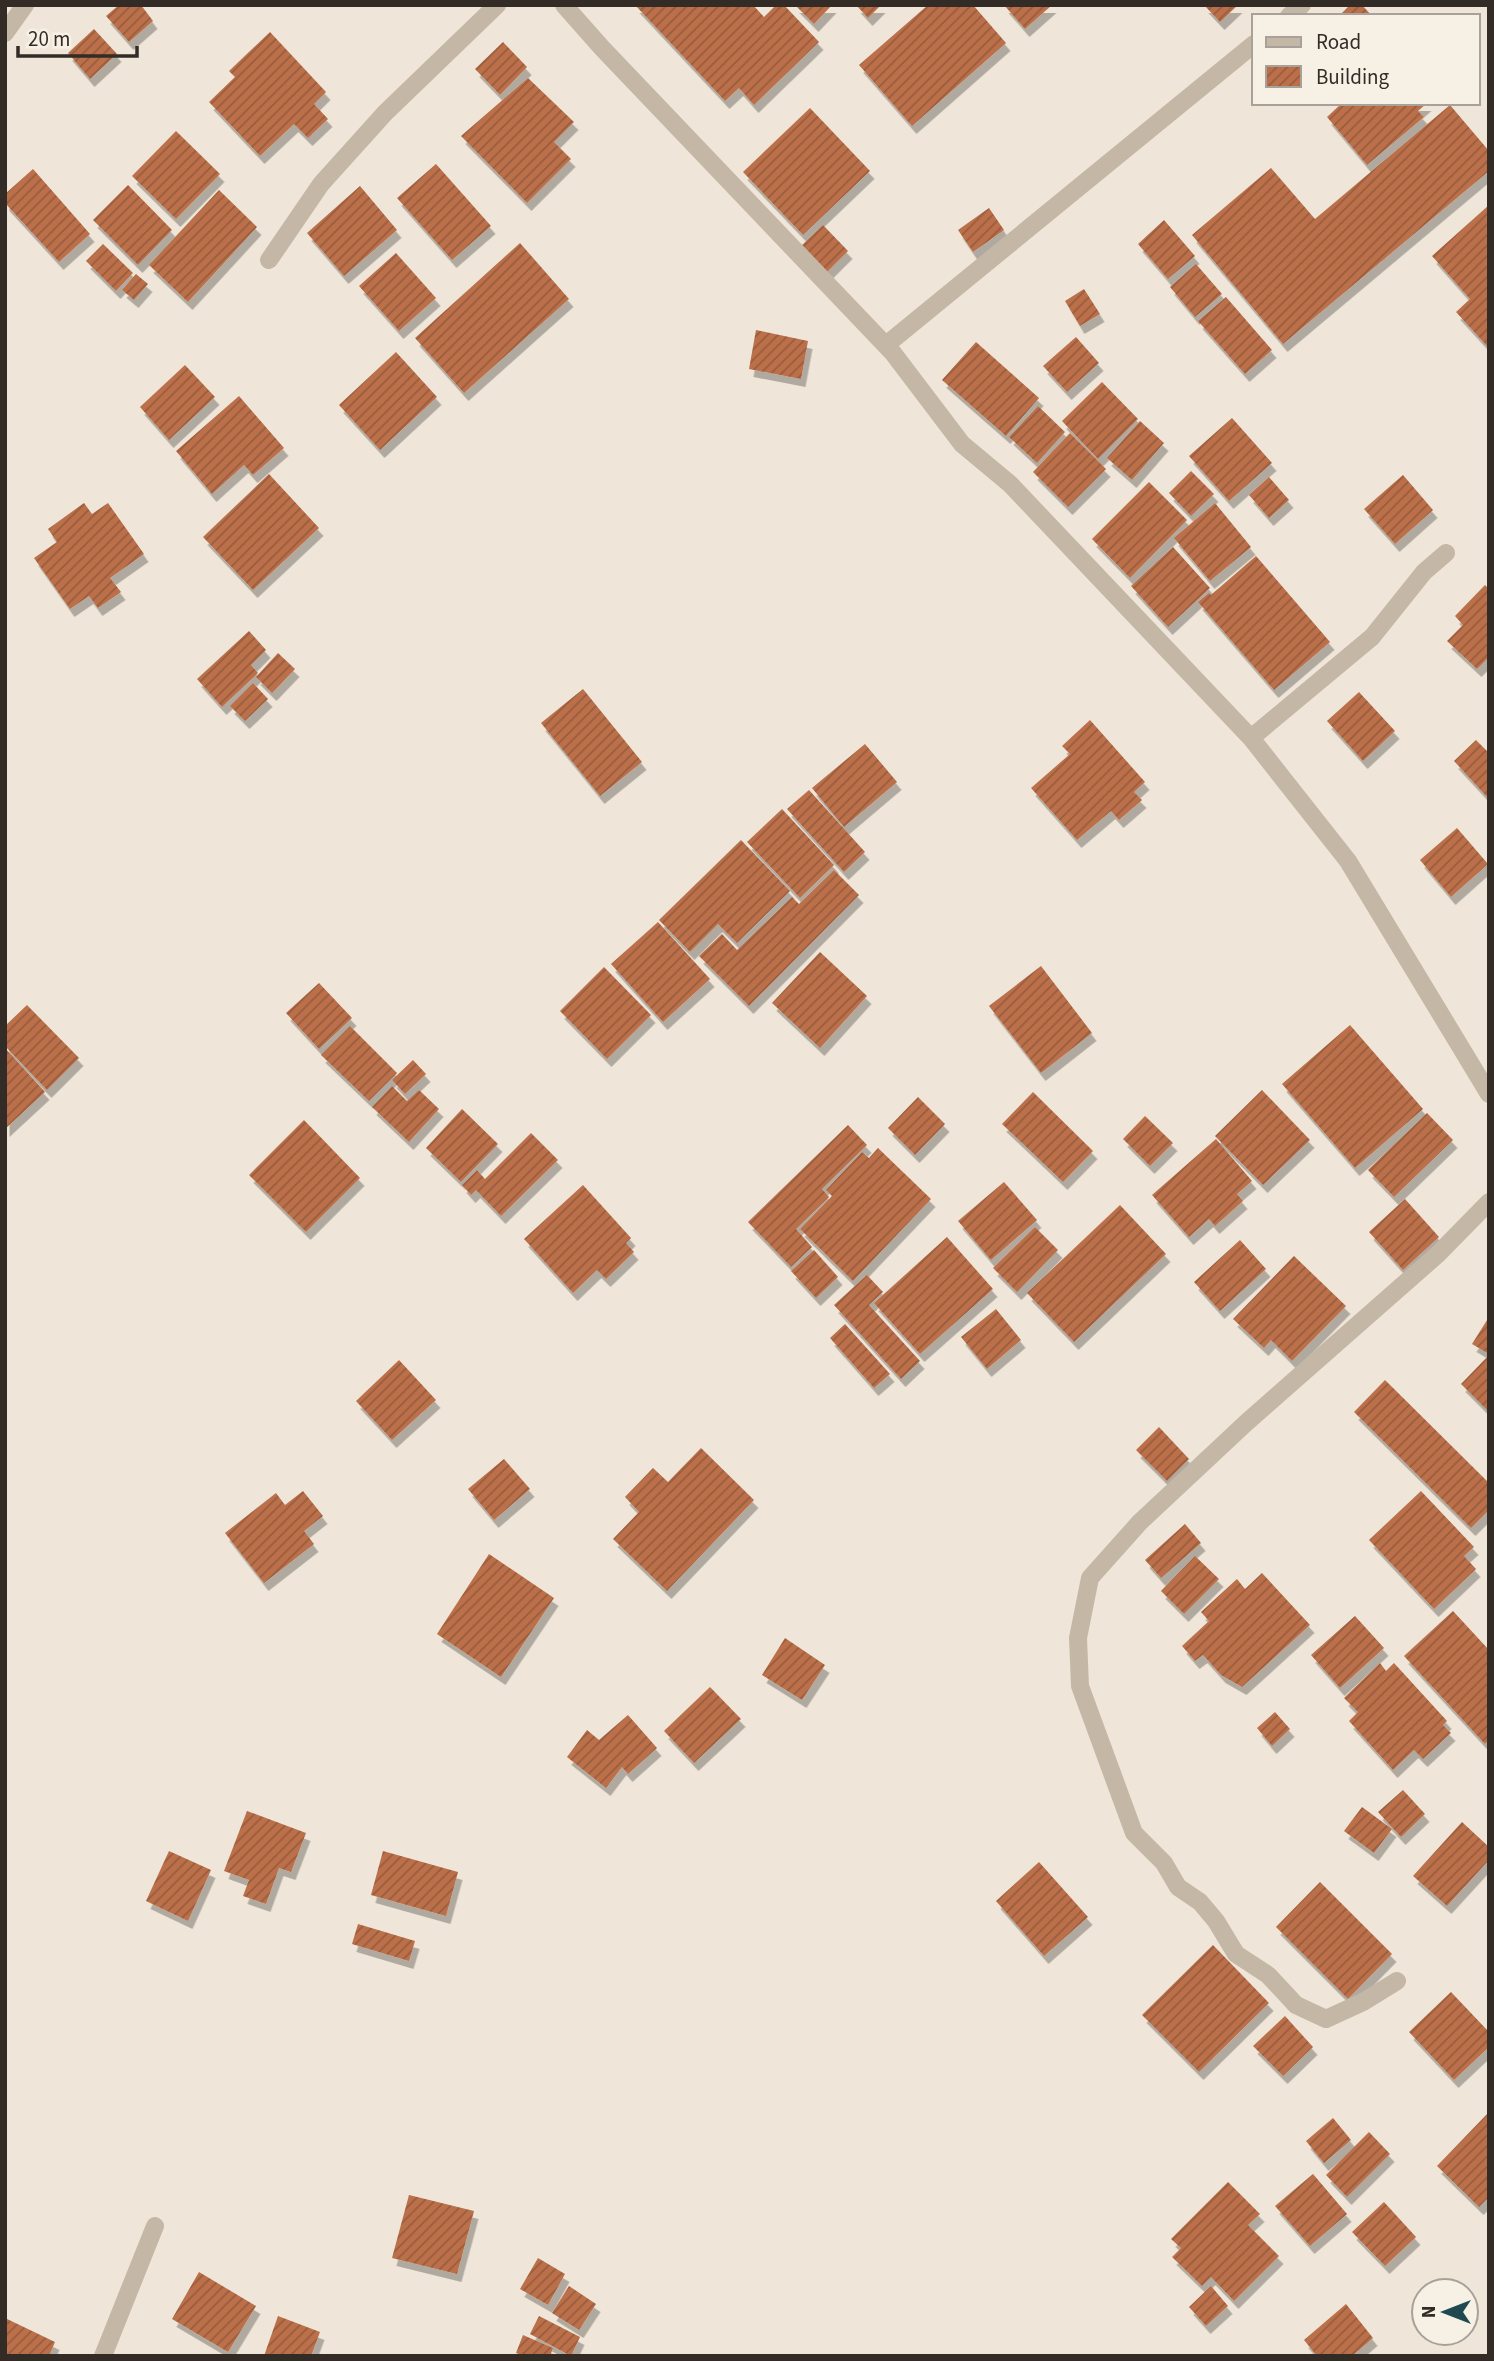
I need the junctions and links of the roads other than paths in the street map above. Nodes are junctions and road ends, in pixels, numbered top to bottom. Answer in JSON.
{"nodes":[{"id":1,"x":25,"y":5,"type":"edge"},
{"id":2,"x":497,"y":5,"type":"edge"},
{"id":3,"x":565,"y":5,"type":"edge"},
{"id":4,"x":5,"y":33,"type":"edge"},
{"id":5,"x":1252,"y":46,"type":"edge"},
{"id":6,"x":269,"y":260,"type":"dead end"},
{"id":7,"x":886,"y":345,"type":"junction"},
{"id":8,"x":1446,"y":553,"type":"dead end"},
{"id":9,"x":1251,"y":738,"type":"junction"},
{"id":10,"x":1489,"y":1094,"type":"edge"},
{"id":11,"x":1489,"y":1202,"type":"edge"},
{"id":12,"x":1397,"y":1980,"type":"dead end"},
{"id":13,"x":155,"y":2226,"type":"dead end"},
{"id":14,"x":103,"y":2356,"type":"edge"}],
"edges":[{"from":1,"to":4,"type":"street"},
{"from":2,"to":6,"type":"street"},
{"from":3,"to":7,"type":"street"},
{"from":5,"to":7,"type":"street"},
{"from":7,"to":9,"type":"street"},
{"from":8,"to":9,"type":"street"},
{"from":9,"to":10,"type":"street"},
{"from":11,"to":12,"type":"street"},
{"from":13,"to":14,"type":"street"}]}
